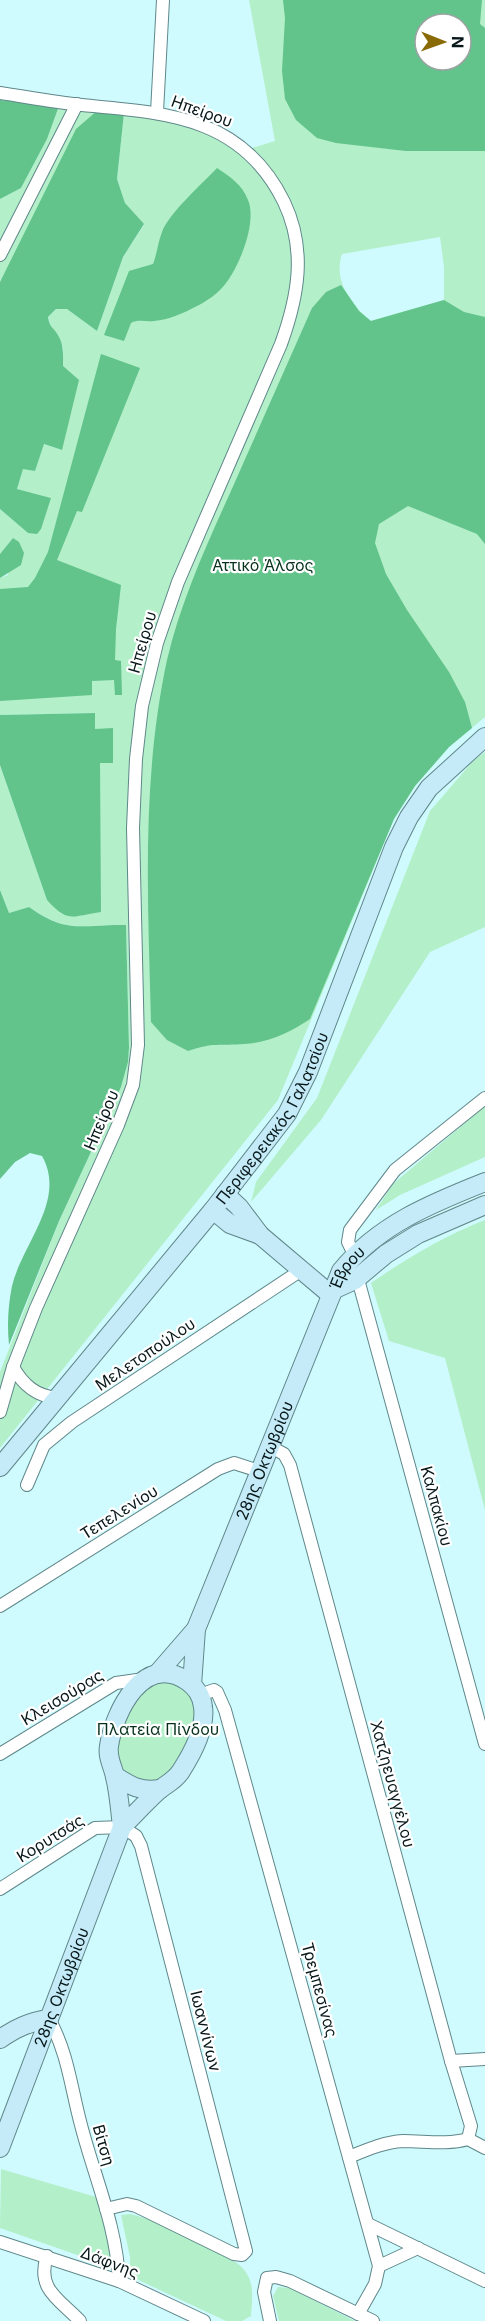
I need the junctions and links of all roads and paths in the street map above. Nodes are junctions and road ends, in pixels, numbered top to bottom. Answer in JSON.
{"nodes":[{"id":1,"x":163,"y":0,"type":"edge"},
{"id":2,"x":0,"y":93,"type":"edge"},
{"id":3,"x":77,"y":104,"type":"junction"},
{"id":4,"x":157,"y":112,"type":"junction"},
{"id":5,"x":0,"y":255,"type":"edge"},
{"id":6,"x":485,"y":737,"type":"edge"},
{"id":7,"x":485,"y":1098,"type":"edge"},
{"id":8,"x":485,"y":1182,"type":"edge"},
{"id":9,"x":225,"y":1194,"type":"junction"},
{"id":10,"x":485,"y":1205,"type":"edge"},
{"id":11,"x":213,"y":1210,"type":"junction"},
{"id":12,"x":260,"y":1234,"type":"junction"},
{"id":13,"x":354,"y":1254,"type":"junction"},
{"id":14,"x":303,"y":1269,"type":"junction"},
{"id":15,"x":355,"y":1280,"type":"junction"},
{"id":16,"x":328,"y":1289,"type":"junction"},
{"id":17,"x":13,"y":1368,"type":"junction"},
{"id":18,"x":57,"y":1398,"type":"junction"},
{"id":19,"x":0,"y":1412,"type":"edge"},
{"id":20,"x":269,"y":1446,"type":"junction"},
{"id":21,"x":0,"y":1467,"type":"edge"},
{"id":22,"x":259,"y":1471,"type":"junction"},
{"id":23,"x":27,"y":1485,"type":"dead end"},
{"id":24,"x":0,"y":1606,"type":"edge"},
{"id":25,"x":196,"y":1629,"type":"junction"},
{"id":26,"x":151,"y":1677,"type":"junction"},
{"id":27,"x":196,"y":1690,"type":"junction"},
{"id":28,"x":485,"y":1744,"type":"edge"},
{"id":29,"x":0,"y":1754,"type":"edge"},
{"id":30,"x":115,"y":1776,"type":"junction"},
{"id":31,"x":160,"y":1789,"type":"junction"},
{"id":32,"x":122,"y":1827,"type":"junction"},
{"id":33,"x":0,"y":1889,"type":"edge"},
{"id":34,"x":49,"y":2019,"type":"junction"},
{"id":35,"x":0,"y":2039,"type":"edge"},
{"id":36,"x":485,"y":2059,"type":"edge"},
{"id":37,"x":451,"y":2061,"type":"junction"},
{"id":38,"x":468,"y":2139,"type":"junction"},
{"id":39,"x":0,"y":2148,"type":"edge"},
{"id":40,"x":485,"y":2148,"type":"edge"},
{"id":41,"x":349,"y":2157,"type":"junction"},
{"id":42,"x":106,"y":2209,"type":"junction"},
{"id":43,"x":368,"y":2224,"type":"junction"},
{"id":44,"x":0,"y":2242,"type":"edge"},
{"id":45,"x":418,"y":2248,"type":"junction"},
{"id":46,"x":47,"y":2256,"type":"junction"},
{"id":47,"x":379,"y":2266,"type":"junction"},
{"id":48,"x":119,"y":2281,"type":"junction"},
{"id":49,"x":485,"y":2281,"type":"edge"},
{"id":50,"x":358,"y":2314,"type":"junction"},
{"id":51,"x":80,"y":2321,"type":"edge"},
{"id":52,"x":204,"y":2321,"type":"edge"},
{"id":53,"x":270,"y":2321,"type":"edge"},
{"id":54,"x":373,"y":2321,"type":"edge"}],
"edges":[{"from":1,"to":4,"type":"street"},
{"from":2,"to":3,"type":"street","name":"Ηπείρου"},
{"from":3,"to":4,"type":"street","name":"Ηπείρου"},
{"from":3,"to":5,"type":"street"},
{"from":4,"to":17,"type":"street","name":"Ηπείρου"},
{"from":6,"to":9,"type":"main road","name":"Περιφερειακός Γαλατσίου"},
{"from":7,"to":13,"type":"street"},
{"from":8,"to":13,"type":"main road","name":"Έβρου"},
{"from":9,"to":11,"type":"main road","name":"Περιφερειακός Γαλατσίου"},
{"from":9,"to":12,"type":"main road"},
{"from":10,"to":15,"type":"main road","name":"Έβρου"},
{"from":11,"to":12,"type":"main road"},
{"from":11,"to":18,"type":"main road","name":"Περιφερειακός Γαλατσίου"},
{"from":12,"to":14,"type":"main road"},
{"from":13,"to":16,"type":"main road","name":"Έβρου"},
{"from":14,"to":16,"type":"main road"},
{"from":14,"to":23,"type":"street","name":"Μελετοπούλου"},
{"from":15,"to":16,"type":"main road","name":"Έβρου"},
{"from":15,"to":28,"type":"street","name":"Καλπακίου"},
{"from":16,"to":20,"type":"main road","name":"28ης Οκτωβρίου"},
{"from":17,"to":18,"type":"street"},
{"from":17,"to":19,"type":"street","name":"Ηπείρου"},
{"from":18,"to":21,"type":"main road","name":"Περιφερειακός Γαλατσίου"},
{"from":20,"to":22,"type":"main road","name":"28ης Οκτωβρίου"},
{"from":20,"to":37,"type":"street","name":"Χατζηευαγγέλου"},
{"from":22,"to":24,"type":"street","name":"Τεπελενίου"},
{"from":22,"to":25,"type":"main road","name":"28ης Οκτωβρίου"},
{"from":25,"to":26,"type":"main road","name":"28ης Οκτωβρίου"},
{"from":25,"to":27,"type":"main road","name":"28ης Οκτωβρίου"},
{"from":26,"to":27,"type":"main road"},
{"from":26,"to":29,"type":"street","name":"Κλεισούρας"},
{"from":26,"to":30,"type":"main road","name":"28ης Οκτωβρίου"},
{"from":27,"to":31,"type":"main road","name":"28ης Οκτωβρίου"},
{"from":27,"to":41,"type":"street","name":"Τρεμπεσίνας"},
{"from":30,"to":31,"type":"main road"},
{"from":30,"to":32,"type":"main road","name":"28ης Οκτωβρίου"},
{"from":31,"to":32,"type":"main road","name":"28ης Οκτωβρίου"},
{"from":32,"to":33,"type":"street","name":"Κορυτσάς"},
{"from":32,"to":34,"type":"main road","name":"28ης Οκτωβρίου"},
{"from":32,"to":42,"type":"street","name":"Ιωαννίνων"},
{"from":34,"to":35,"type":"main road"},
{"from":34,"to":39,"type":"main road","name":"28ης Οκτωβρίου"},
{"from":34,"to":42,"type":"street","name":"Βίτση"},
{"from":36,"to":37,"type":"street"},
{"from":37,"to":38,"type":"street","name":"Χατζηευαγγέλου"},
{"from":38,"to":40,"type":"street"},
{"from":38,"to":41,"type":"street"},
{"from":41,"to":43,"type":"street","name":"Τρεμπεσίνας"},
{"from":42,"to":48,"type":"street","name":"Βίτση"},
{"from":43,"to":45,"type":"street"},
{"from":43,"to":47,"type":"street","name":"Τρεμπεσίνας"},
{"from":44,"to":46,"type":"street","name":"Δάφνης"},
{"from":45,"to":47,"type":"street"},
{"from":45,"to":49,"type":"street"},
{"from":46,"to":48,"type":"street","name":"Δάφνης"},
{"from":46,"to":51,"type":"street"},
{"from":47,"to":50,"type":"street"},
{"from":48,"to":52,"type":"street","name":"Δάφνης"},
{"from":50,"to":53,"type":"street"},
{"from":50,"to":54,"type":"street"}]}
